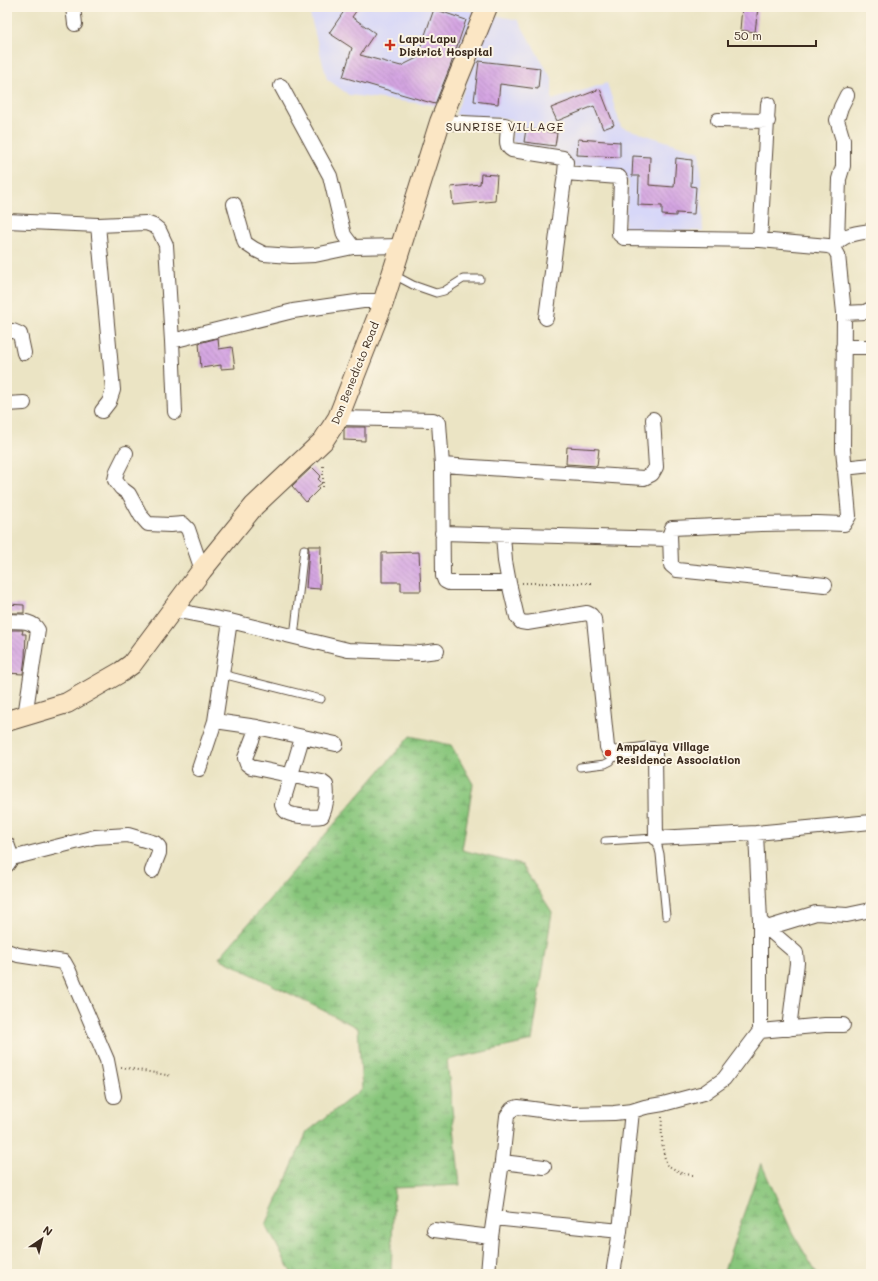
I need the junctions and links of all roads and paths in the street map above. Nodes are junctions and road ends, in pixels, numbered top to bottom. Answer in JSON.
{"nodes":[{"id":1,"x":73,"y":7,"type":"edge"},
{"id":2,"x":487,"y":7,"type":"edge"},
{"id":3,"x":75,"y":24,"type":"dead end"},
{"id":4,"x":281,"y":86,"type":"dead end"},
{"id":5,"x":847,"y":95,"type":"dead end"},
{"id":6,"x":768,"y":104,"type":"dead end"},
{"id":7,"x":718,"y":120,"type":"dead end"},
{"id":8,"x":768,"y":121,"type":"junction"},
{"id":9,"x":440,"y":122,"type":"junction"},
{"id":10,"x":565,"y":173,"type":"junction"},
{"id":11,"x":234,"y":204,"type":"dead end"},
{"id":12,"x":7,"y":221,"type":"edge"},
{"id":13,"x":98,"y":225,"type":"junction"},
{"id":14,"x":871,"y":231,"type":"edge"},
{"id":15,"x":760,"y":240,"type":"junction"},
{"id":16,"x":836,"y":245,"type":"junction"},
{"id":17,"x":401,"y":246,"type":"junction"},
{"id":18,"x":353,"y":247,"type":"junction"},
{"id":19,"x":392,"y":274,"type":"junction"},
{"id":20,"x":480,"y":279,"type":"dead end"},
{"id":21,"x":383,"y":303,"type":"junction"},
{"id":22,"x":871,"y":309,"type":"edge"},
{"id":23,"x":844,"y":313,"type":"junction"},
{"id":24,"x":546,"y":318,"type":"dead end"},
{"id":25,"x":7,"y":331,"type":"edge"},
{"id":26,"x":172,"y":341,"type":"junction"},
{"id":27,"x":843,"y":347,"type":"junction"},
{"id":28,"x":871,"y":347,"type":"edge"},
{"id":29,"x":24,"y":353,"type":"dead end"},
{"id":30,"x":24,"y":403,"type":"dead end"},
{"id":31,"x":7,"y":404,"type":"edge"},
{"id":32,"x":102,"y":411,"type":"dead end"},
{"id":33,"x":175,"y":412,"type":"dead end"},
{"id":34,"x":338,"y":418,"type":"junction"},
{"id":35,"x":653,"y":419,"type":"dead end"},
{"id":36,"x":126,"y":453,"type":"dead end"},
{"id":37,"x":442,"y":465,"type":"junction"},
{"id":38,"x":871,"y":465,"type":"edge"},
{"id":39,"x":844,"y":468,"type":"junction"},
{"id":40,"x":442,"y":533,"type":"junction"},
{"id":41,"x":503,"y":535,"type":"junction"},
{"id":42,"x":670,"y":539,"type":"junction"},
{"id":43,"x":304,"y":549,"type":"dead end"},
{"id":44,"x":202,"y":570,"type":"junction"},
{"id":45,"x":509,"y":583,"type":"junction"},
{"id":46,"x":593,"y":583,"type":"dead end"},
{"id":47,"x":825,"y":585,"type":"dead end"},
{"id":48,"x":173,"y":610,"type":"junction"},
{"id":49,"x":7,"y":621,"type":"edge"},
{"id":50,"x":230,"y":621,"type":"junction"},
{"id":51,"x":294,"y":637,"type":"junction"},
{"id":52,"x":437,"y":651,"type":"dead end"},
{"id":53,"x":222,"y":674,"type":"junction"},
{"id":54,"x":321,"y":699,"type":"dead end"},
{"id":55,"x":16,"y":718,"type":"edge"},
{"id":56,"x":216,"y":721,"type":"junction"},
{"id":57,"x":257,"y":727,"type":"junction"},
{"id":58,"x":302,"y":738,"type":"junction"},
{"id":59,"x":336,"y":744,"type":"dead end"},
{"id":60,"x":614,"y":754,"type":"junction"},
{"id":61,"x":580,"y":767,"type":"dead end"},
{"id":62,"x":199,"y":769,"type":"dead end"},
{"id":63,"x":871,"y":822,"type":"edge"},
{"id":64,"x":756,"y":833,"type":"junction"},
{"id":65,"x":656,"y":838,"type":"junction"},
{"id":66,"x":605,"y":841,"type":"dead end"},
{"id":67,"x":7,"y":844,"type":"edge"},
{"id":68,"x":9,"y":862,"type":"edge"},
{"id":69,"x":152,"y":870,"type":"dead end"},
{"id":70,"x":871,"y":910,"type":"edge"},
{"id":71,"x":666,"y":916,"type":"dead end"},
{"id":72,"x":764,"y":925,"type":"junction"},
{"id":73,"x":7,"y":951,"type":"edge"},
{"id":74,"x":843,"y":1025,"type":"dead end"},
{"id":75,"x":789,"y":1029,"type":"junction"},
{"id":76,"x":760,"y":1030,"type":"junction"},
{"id":77,"x":108,"y":1065,"type":"junction"},
{"id":78,"x":172,"y":1076,"type":"dead end"},
{"id":79,"x":114,"y":1096,"type":"dead end"},
{"id":80,"x":663,"y":1104,"type":"junction"},
{"id":81,"x":632,"y":1112,"type":"junction"},
{"id":82,"x":502,"y":1162,"type":"junction"},
{"id":83,"x":544,"y":1167,"type":"dead end"},
{"id":84,"x":693,"y":1175,"type":"dead end"},
{"id":85,"x":494,"y":1218,"type":"junction"},
{"id":86,"x":434,"y":1230,"type":"dead end"},
{"id":87,"x":620,"y":1231,"type":"junction"},
{"id":88,"x":491,"y":1237,"type":"junction"},
{"id":89,"x":488,"y":1274,"type":"edge"},
{"id":90,"x":613,"y":1274,"type":"edge"}],
"edges":[{"from":1,"to":3,"type":"street"},
{"from":2,"to":9,"type":"street","name":"Don Benedicto Road"},
{"from":4,"to":18,"type":"street"},
{"from":5,"to":16,"type":"street"},
{"from":6,"to":8,"type":"street"},
{"from":7,"to":8,"type":"street"},
{"from":8,"to":15,"type":"street"},
{"from":9,"to":10,"type":"street"},
{"from":9,"to":17,"type":"street","name":"Don Benedicto Road"},
{"from":10,"to":15,"type":"street"},
{"from":10,"to":24,"type":"street"},
{"from":11,"to":18,"type":"street"},
{"from":12,"to":13,"type":"street"},
{"from":13,"to":26,"type":"street"},
{"from":13,"to":32,"type":"street"},
{"from":14,"to":16,"type":"street"},
{"from":15,"to":16,"type":"street"},
{"from":16,"to":23,"type":"street"},
{"from":17,"to":18,"type":"street"},
{"from":17,"to":19,"type":"street","name":"Don Benedicto Road"},
{"from":19,"to":20,"type":"lane"},
{"from":19,"to":21,"type":"street","name":"Don Benedicto Road"},
{"from":21,"to":26,"type":"street"},
{"from":21,"to":34,"type":"street","name":"Don Benedicto Road"},
{"from":22,"to":23,"type":"street"},
{"from":23,"to":27,"type":"street"},
{"from":25,"to":29,"type":"street"},
{"from":26,"to":33,"type":"street"},
{"from":27,"to":28,"type":"street"},
{"from":27,"to":39,"type":"street"},
{"from":30,"to":31,"type":"street"},
{"from":34,"to":37,"type":"street"},
{"from":34,"to":44,"type":"street","name":"Don Benedicto Road"},
{"from":35,"to":37,"type":"street"},
{"from":36,"to":44,"type":"street"},
{"from":37,"to":40,"type":"street"},
{"from":38,"to":39,"type":"street"},
{"from":39,"to":42,"type":"street"},
{"from":40,"to":41,"type":"street"},
{"from":40,"to":45,"type":"street"},
{"from":41,"to":42,"type":"street"},
{"from":41,"to":45,"type":"street"},
{"from":42,"to":47,"type":"street"},
{"from":43,"to":51,"type":"lane"},
{"from":44,"to":48,"type":"street","name":"Don Benedicto Road"},
{"from":45,"to":46,"type":"path"},
{"from":45,"to":60,"type":"street"},
{"from":48,"to":50,"type":"street"},
{"from":48,"to":55,"type":"street","name":"Don Benedicto Road"},
{"from":49,"to":55,"type":"street"},
{"from":50,"to":51,"type":"street"},
{"from":50,"to":53,"type":"street"},
{"from":51,"to":52,"type":"street"},
{"from":53,"to":54,"type":"lane"},
{"from":53,"to":56,"type":"street"},
{"from":56,"to":57,"type":"street"},
{"from":56,"to":62,"type":"street"},
{"from":57,"to":58,"type":"street"},
{"from":57,"to":58,"type":"street"},
{"from":58,"to":59,"type":"street"},
{"from":60,"to":61,"type":"lane"},
{"from":60,"to":65,"type":"street"},
{"from":63,"to":64,"type":"street"},
{"from":64,"to":65,"type":"street"},
{"from":64,"to":72,"type":"street"},
{"from":65,"to":66,"type":"lane"},
{"from":65,"to":71,"type":"lane"},
{"from":67,"to":68,"type":"street"},
{"from":68,"to":69,"type":"street"},
{"from":70,"to":72,"type":"street"},
{"from":72,"to":75,"type":"street"},
{"from":72,"to":76,"type":"street"},
{"from":73,"to":77,"type":"street"},
{"from":74,"to":75,"type":"street"},
{"from":75,"to":76,"type":"street"},
{"from":76,"to":80,"type":"street"},
{"from":77,"to":78,"type":"path"},
{"from":77,"to":79,"type":"street"},
{"from":80,"to":81,"type":"street"},
{"from":80,"to":84,"type":"path"},
{"from":81,"to":82,"type":"street"},
{"from":81,"to":87,"type":"street"},
{"from":82,"to":83,"type":"street"},
{"from":82,"to":85,"type":"street"},
{"from":85,"to":87,"type":"street"},
{"from":85,"to":88,"type":"street"},
{"from":86,"to":88,"type":"street"},
{"from":87,"to":90,"type":"street"},
{"from":88,"to":89,"type":"street"}]}
